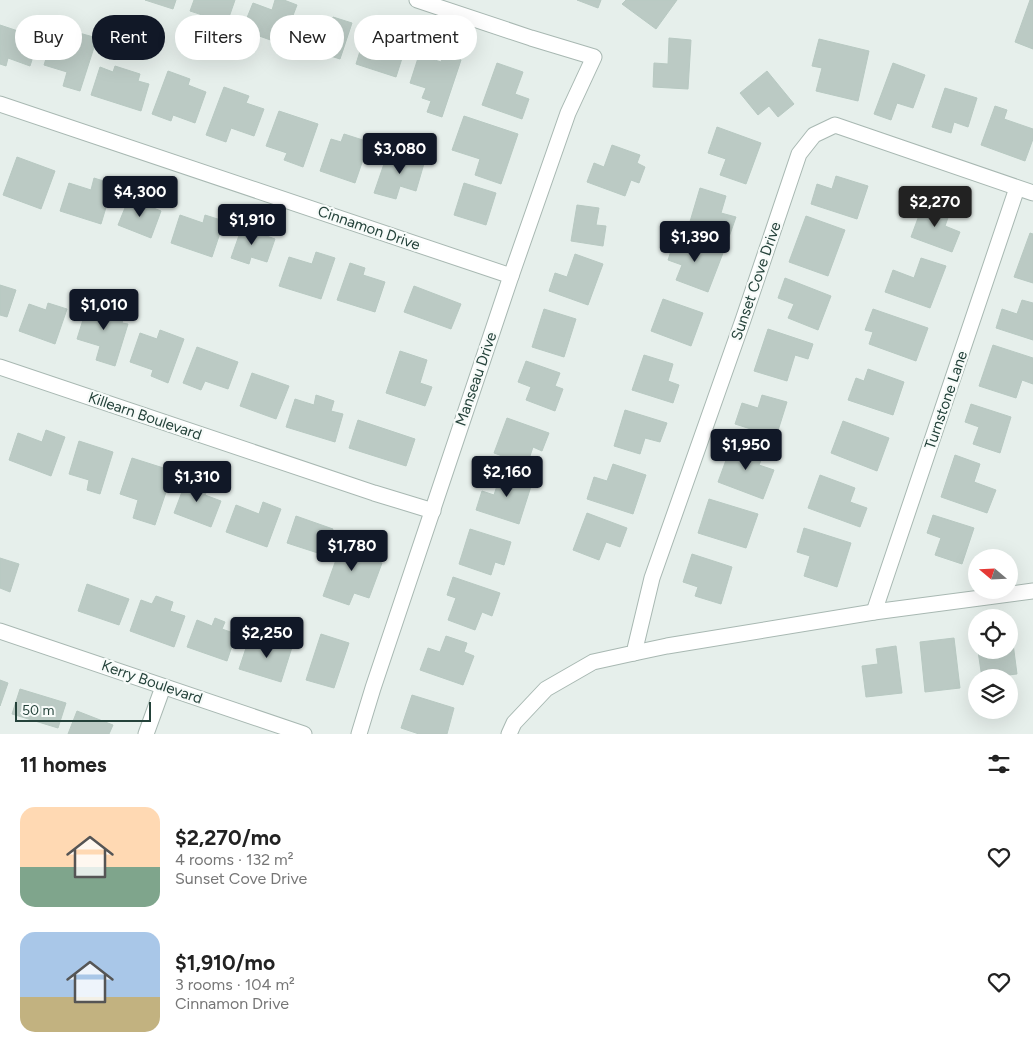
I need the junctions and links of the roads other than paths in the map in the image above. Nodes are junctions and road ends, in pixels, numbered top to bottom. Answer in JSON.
{"nodes":[{"id":1,"x":418,"y":0,"type":"edge"},
{"id":2,"x":0,"y":104,"type":"edge"},
{"id":3,"x":1017,"y":188,"type":"junction"},
{"id":4,"x":1033,"y":193,"type":"edge"},
{"id":5,"x":511,"y":276,"type":"junction"},
{"id":6,"x":0,"y":368,"type":"edge"},
{"id":7,"x":433,"y":511,"type":"junction"},
{"id":8,"x":1033,"y":591,"type":"edge"},
{"id":9,"x":874,"y":612,"type":"junction"},
{"id":10,"x":0,"y":631,"type":"edge"},
{"id":11,"x":634,"y":653,"type":"junction"},
{"id":12,"x":163,"y":687,"type":"junction"},
{"id":13,"x":146,"y":734,"type":"edge"},
{"id":14,"x":304,"y":734,"type":"edge"},
{"id":15,"x":359,"y":734,"type":"edge"},
{"id":16,"x":509,"y":734,"type":"edge"}],
"edges":[{"from":1,"to":5,"type":"street","name":"Manseau Drive"},
{"from":2,"to":5,"type":"street","name":"Cinnamon Drive"},
{"from":3,"to":4,"type":"street","name":"Sunset Cove Drive"},
{"from":3,"to":9,"type":"street","name":"Turnstone Lane"},
{"from":3,"to":11,"type":"street","name":"Sunset Cove Drive"},
{"from":5,"to":7,"type":"street","name":"Manseau Drive"},
{"from":6,"to":7,"type":"street","name":"Killearn Boulevard"},
{"from":7,"to":15,"type":"street","name":"Manseau Drive"},
{"from":8,"to":9,"type":"street"},
{"from":9,"to":11,"type":"street"},
{"from":10,"to":12,"type":"street","name":"Kerry Boulevard"},
{"from":11,"to":16,"type":"street"},
{"from":12,"to":13,"type":"street"},
{"from":12,"to":14,"type":"street","name":"Kerry Boulevard"}]}
